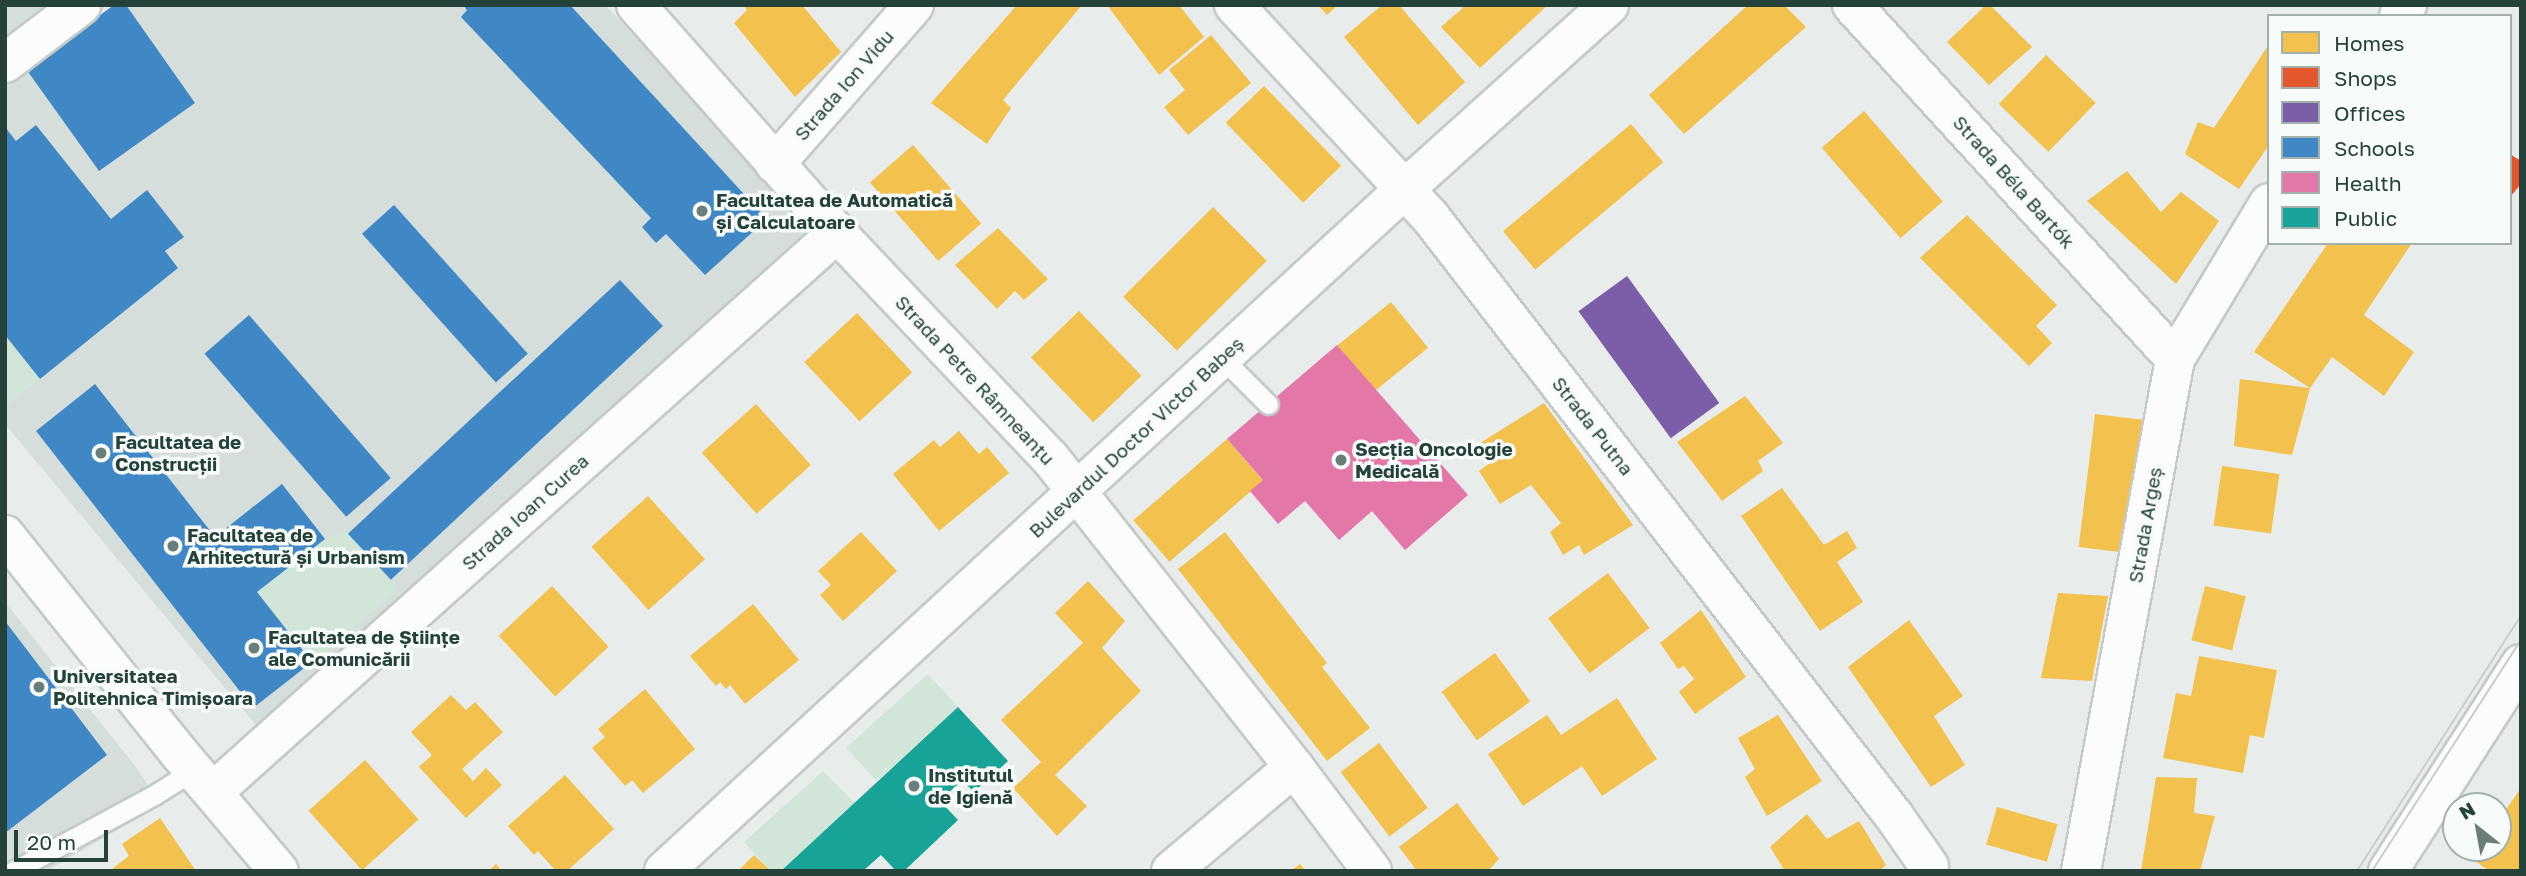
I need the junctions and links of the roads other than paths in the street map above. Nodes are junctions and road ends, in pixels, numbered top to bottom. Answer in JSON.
{"nodes":[{"id":1,"x":636,"y":5,"type":"edge"},
{"id":2,"x":914,"y":5,"type":"edge"},
{"id":3,"x":1234,"y":5,"type":"edge"},
{"id":4,"x":1609,"y":5,"type":"edge"},
{"id":5,"x":1852,"y":5,"type":"edge"},
{"id":6,"x":73,"y":8,"type":"edge"},
{"id":7,"x":5,"y":63,"type":"edge"},
{"id":8,"x":775,"y":164,"type":"junction"},
{"id":9,"x":1406,"y":188,"type":"junction"},
{"id":10,"x":2267,"y":206,"type":"edge"},
{"id":11,"x":837,"y":233,"type":"junction"},
{"id":12,"x":1222,"y":358,"type":"junction"},
{"id":13,"x":2175,"y":359,"type":"junction"},
{"id":14,"x":1268,"y":404,"type":"dead end"},
{"id":15,"x":1077,"y":492,"type":"junction"},
{"id":16,"x":5,"y":535,"type":"edge"},
{"id":17,"x":2521,"y":664,"type":"edge"},
{"id":18,"x":1294,"y":767,"type":"junction"},
{"id":19,"x":204,"y":781,"type":"junction"},
{"id":20,"x":1936,"y":869,"type":"edge"},
{"id":21,"x":13,"y":871,"type":"edge"},
{"id":22,"x":279,"y":871,"type":"edge"},
{"id":23,"x":664,"y":871,"type":"edge"},
{"id":24,"x":1171,"y":871,"type":"edge"},
{"id":25,"x":1372,"y":871,"type":"edge"},
{"id":26,"x":2081,"y":871,"type":"edge"},
{"id":27,"x":2388,"y":871,"type":"edge"}],
"edges":[{"from":1,"to":8,"type":"street","name":"Strada Petre Râmneanțu"},
{"from":2,"to":8,"type":"street","name":"Strada Ion Vidu"},
{"from":3,"to":9,"type":"street","name":"Strada Putna"},
{"from":4,"to":9,"type":"street","name":"Bulevardul Doctor Victor Babeș"},
{"from":5,"to":13,"type":"street","name":"Strada Béla Bartók"},
{"from":6,"to":7,"type":"street"},
{"from":8,"to":11,"type":"street","name":"Strada Petre Râmneanțu"},
{"from":9,"to":12,"type":"street","name":"Bulevardul Doctor Victor Babeș"},
{"from":9,"to":20,"type":"street","name":"Strada Putna"},
{"from":10,"to":13,"type":"street","name":"Strada Argeș"},
{"from":11,"to":15,"type":"street","name":"Strada Petre Râmneanțu"},
{"from":11,"to":19,"type":"street","name":"Strada Ioan Curea"},
{"from":12,"to":14,"type":"lane"},
{"from":12,"to":15,"type":"street","name":"Bulevardul Doctor Victor Babeș"},
{"from":13,"to":26,"type":"street","name":"Strada Argeș"},
{"from":15,"to":18,"type":"street","name":"Strada Petre Râmneanțu"},
{"from":15,"to":23,"type":"street","name":"Bulevardul Doctor Victor Babeș"},
{"from":16,"to":19,"type":"street"},
{"from":17,"to":27,"type":"street"},
{"from":18,"to":24,"type":"street"},
{"from":18,"to":25,"type":"street","name":"Strada Petre Râmneanțu"},
{"from":19,"to":21,"type":"lane"},
{"from":19,"to":22,"type":"street"}]}
